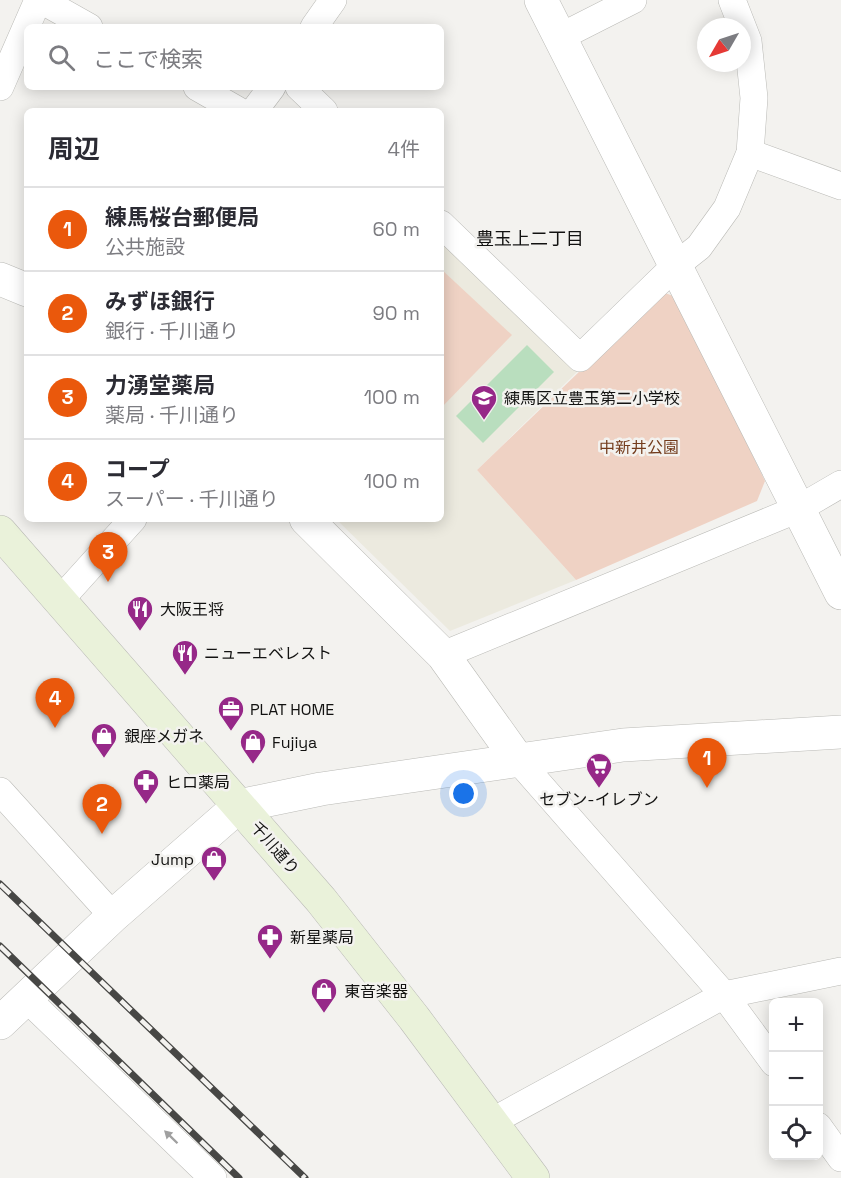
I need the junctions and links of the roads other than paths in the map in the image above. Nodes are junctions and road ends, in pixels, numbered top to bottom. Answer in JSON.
{"nodes":[{"id":1,"x":40,"y":0,"type":"edge"},
{"id":2,"x":333,"y":0,"type":"edge"},
{"id":3,"x":541,"y":0,"type":"edge"},
{"id":4,"x":633,"y":0,"type":"edge"},
{"id":5,"x":732,"y":0,"type":"edge"},
{"id":6,"x":29,"y":24,"type":"edge"},
{"id":7,"x":84,"y":24,"type":"edge"},
{"id":8,"x":316,"y":24,"type":"edge"},
{"id":9,"x":24,"y":35,"type":"edge"},
{"id":10,"x":560,"y":37,"type":"junction"},
{"id":11,"x":0,"y":87,"type":"edge"},
{"id":12,"x":202,"y":90,"type":"edge"},
{"id":13,"x":270,"y":90,"type":"edge"},
{"id":14,"x":302,"y":90,"type":"edge"},
{"id":15,"x":234,"y":108,"type":"edge"},
{"id":16,"x":256,"y":108,"type":"edge"},
{"id":17,"x":321,"y":108,"type":"edge"},
{"id":18,"x":750,"y":153,"type":"junction"},
{"id":19,"x":841,"y":186,"type":"edge"},
{"id":20,"x":444,"y":227,"type":"edge"},
{"id":21,"x":675,"y":266,"type":"junction"},
{"id":22,"x":0,"y":279,"type":"edge"},
{"id":23,"x":24,"y":289,"type":"edge"},
{"id":24,"x":841,"y":484,"type":"edge"},
{"id":25,"x":798,"y":509,"type":"junction"},
{"id":26,"x":131,"y":522,"type":"edge"},
{"id":27,"x":309,"y":522,"type":"edge"},
{"id":28,"x":0,"y":532,"type":"edge"},
{"id":29,"x":841,"y":593,"type":"edge"},
{"id":30,"x":60,"y":600,"type":"junction"},
{"id":31,"x":443,"y":655,"type":"junction"},
{"id":32,"x":841,"y":732,"type":"edge"},
{"id":33,"x":518,"y":760,"type":"junction"},
{"id":34,"x":0,"y":791,"type":"edge"},
{"id":35,"x":239,"y":806,"type":"junction"},
{"id":36,"x":113,"y":916,"type":"junction"},
{"id":37,"x":841,"y":971,"type":"edge"},
{"id":38,"x":724,"y":995,"type":"junction"},
{"id":39,"x":8,"y":1013,"type":"edge"},
{"id":40,"x":769,"y":1056,"type":"edge"},
{"id":41,"x":491,"y":1122,"type":"junction"},
{"id":42,"x":823,"y":1132,"type":"edge"},
{"id":43,"x":841,"y":1158,"type":"edge"},
{"id":44,"x":213,"y":1178,"type":"edge"},
{"id":45,"x":533,"y":1178,"type":"edge"}],
"edges":[{"from":1,"to":6,"type":"street"},
{"from":1,"to":7,"type":"street"},
{"from":2,"to":8,"type":"street"},
{"from":3,"to":10,"type":"street"},
{"from":4,"to":10,"type":"street"},
{"from":5,"to":18,"type":"street"},
{"from":9,"to":11,"type":"street"},
{"from":10,"to":21,"type":"street"},
{"from":12,"to":15,"type":"street"},
{"from":13,"to":16,"type":"street"},
{"from":14,"to":17,"type":"street"},
{"from":18,"to":19,"type":"street"},
{"from":18,"to":21,"type":"street"},
{"from":20,"to":21,"type":"street"},
{"from":21,"to":25,"type":"street"},
{"from":22,"to":23,"type":"street"},
{"from":24,"to":25,"type":"street"},
{"from":25,"to":29,"type":"street"},
{"from":25,"to":31,"type":"street"},
{"from":26,"to":30,"type":"street"},
{"from":27,"to":31,"type":"street"},
{"from":28,"to":30,"type":"main road","name":"千川通り"},
{"from":30,"to":35,"type":"main road","name":"千川通り"},
{"from":31,"to":33,"type":"street"},
{"from":32,"to":33,"type":"street"},
{"from":33,"to":35,"type":"street"},
{"from":33,"to":38,"type":"street"},
{"from":34,"to":36,"type":"street"},
{"from":35,"to":36,"type":"street"},
{"from":35,"to":41,"type":"main road","name":"千川通り"},
{"from":36,"to":39,"type":"street"},
{"from":37,"to":38,"type":"street"},
{"from":38,"to":40,"type":"street"},
{"from":38,"to":41,"type":"street"},
{"from":44,"to":39,"type":"street","one_way":true},
{"from":41,"to":45,"type":"main road","name":"千川通り"},
{"from":42,"to":43,"type":"street"}]}
